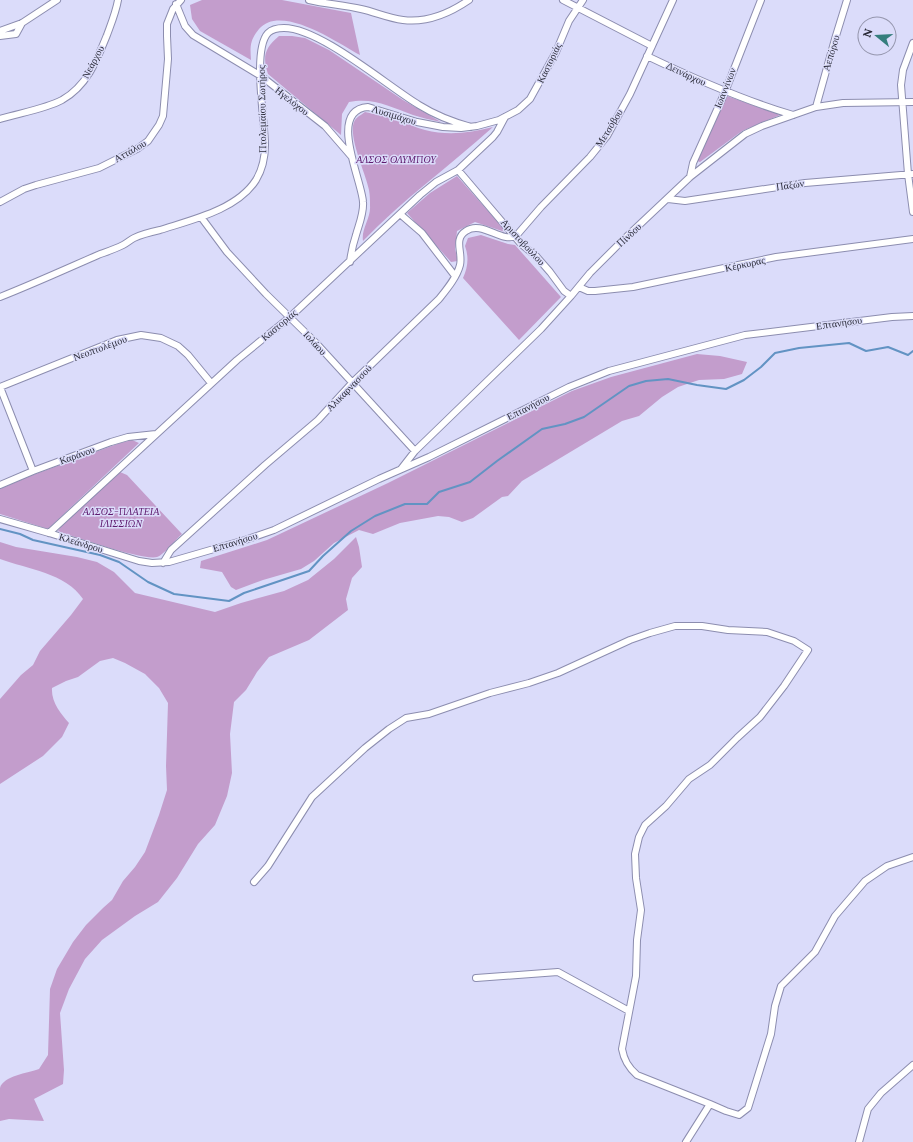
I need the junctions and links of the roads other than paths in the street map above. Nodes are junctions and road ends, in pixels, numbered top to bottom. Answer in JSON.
{"nodes":[{"id":1,"x":57,"y":0,"type":"edge"},
{"id":2,"x":118,"y":0,"type":"edge"},
{"id":3,"x":309,"y":0,"type":"edge"},
{"id":4,"x":469,"y":0,"type":"edge"},
{"id":5,"x":562,"y":0,"type":"edge"},
{"id":6,"x":583,"y":0,"type":"edge"},
{"id":7,"x":673,"y":0,"type":"edge"},
{"id":8,"x":761,"y":0,"type":"edge"},
{"id":9,"x":847,"y":0,"type":"edge"},
{"id":10,"x":178,"y":2,"type":"edge"},
{"id":11,"x":578,"y":7,"type":"junction"},
{"id":12,"x":22,"y":23,"type":"junction"},
{"id":13,"x":0,"y":31,"type":"edge"},
{"id":14,"x":0,"y":36,"type":"edge"},
{"id":15,"x":913,"y":43,"type":"edge"},
{"id":16,"x":652,"y":46,"type":"junction"},
{"id":17,"x":647,"y":56,"type":"junction"},
{"id":18,"x":261,"y":76,"type":"junction"},
{"id":19,"x":725,"y":92,"type":"junction"},
{"id":20,"x":902,"y":102,"type":"junction"},
{"id":21,"x":913,"y":102,"type":"edge"},
{"id":22,"x":816,"y":107,"type":"junction"},
{"id":23,"x":793,"y":115,"type":"junction"},
{"id":24,"x":505,"y":117,"type":"junction"},
{"id":25,"x":0,"y":119,"type":"edge"},
{"id":26,"x":471,"y":127,"type":"junction"},
{"id":27,"x":352,"y":158,"type":"junction"},
{"id":28,"x":458,"y":170,"type":"junction"},
{"id":29,"x":910,"y":174,"type":"edge"},
{"id":30,"x":690,"y":177,"type":"junction"},
{"id":31,"x":668,"y":199,"type":"junction"},
{"id":32,"x":0,"y":202,"type":"edge"},
{"id":33,"x":913,"y":212,"type":"edge"},
{"id":34,"x":400,"y":214,"type":"junction"},
{"id":35,"x":201,"y":217,"type":"junction"},
{"id":36,"x":516,"y":236,"type":"junction"},
{"id":37,"x":913,"y":239,"type":"edge"},
{"id":38,"x":350,"y":262,"type":"junction"},
{"id":39,"x":456,"y":276,"type":"junction"},
{"id":40,"x":579,"y":287,"type":"junction"},
{"id":41,"x":571,"y":296,"type":"junction"},
{"id":42,"x":0,"y":297,"type":"edge"},
{"id":43,"x":913,"y":316,"type":"edge"},
{"id":44,"x":290,"y":317,"type":"junction"},
{"id":45,"x":211,"y":383,"type":"junction"},
{"id":46,"x":352,"y":383,"type":"junction"},
{"id":47,"x":0,"y":387,"type":"edge"},
{"id":48,"x":156,"y":434,"type":"junction"},
{"id":49,"x":415,"y":452,"type":"junction"},
{"id":50,"x":33,"y":470,"type":"junction"},
{"id":51,"x":400,"y":470,"type":"junction"},
{"id":52,"x":0,"y":485,"type":"edge"},
{"id":53,"x":0,"y":519,"type":"edge"},
{"id":54,"x":49,"y":533,"type":"junction"},
{"id":55,"x":163,"y":563,"type":"junction"},
{"id":56,"x":913,"y":856,"type":"edge"},
{"id":57,"x":254,"y":882,"type":"dead end"},
{"id":58,"x":476,"y":978,"type":"dead end"},
{"id":59,"x":629,"y":1011,"type":"junction"},
{"id":60,"x":913,"y":1065,"type":"edge"},
{"id":61,"x":710,"y":1104,"type":"junction"},
{"id":62,"x":686,"y":1142,"type":"edge"},
{"id":63,"x":859,"y":1142,"type":"edge"}],
"edges":[{"from":1,"to":12,"type":"street"},
{"from":2,"to":25,"type":"street","name":"Νεάρχου"},
{"from":3,"to":4,"type":"street"},
{"from":5,"to":11,"type":"street"},
{"from":6,"to":11,"type":"street","name":"Καστοριάς"},
{"from":7,"to":16,"type":"street","name":"Μετσόβου"},
{"from":8,"to":19,"type":"street","name":"Ιωαννίνων"},
{"from":9,"to":22,"type":"street","name":"Αεπόρου"},
{"from":10,"to":18,"type":"street","name":"Ηγελόχου"},
{"from":10,"to":32,"type":"street","name":"Αττάλου"},
{"from":11,"to":16,"type":"street"},
{"from":11,"to":24,"type":"street","name":"Καστοριάς"},
{"from":12,"to":13,"type":"street"},
{"from":12,"to":14,"type":"street"},
{"from":15,"to":20,"type":"street"},
{"from":16,"to":17,"type":"street","name":"Μετσόβου"},
{"from":17,"to":19,"type":"street","name":"Δεινάρχου"},
{"from":17,"to":36,"type":"street","name":"Μετσόβου"},
{"from":18,"to":26,"type":"street","name":"Πτολεμαίου Σωτήρος"},
{"from":18,"to":27,"type":"street","name":"Ηγελόχου"},
{"from":18,"to":35,"type":"street","name":"Πτολεμαίου Σωτήρος"},
{"from":19,"to":23,"type":"street","name":"Δεινάρχου"},
{"from":19,"to":30,"type":"street","name":"Ιωαννίνων"},
{"from":20,"to":21,"type":"street","name":"Πίνδου"},
{"from":20,"to":22,"type":"street","name":"Πίνδου"},
{"from":20,"to":29,"type":"street"},
{"from":22,"to":23,"type":"street","name":"Πίνδου"},
{"from":23,"to":30,"type":"street","name":"Πίνδου"},
{"from":24,"to":26,"type":"street","name":"Καστοριάς"},
{"from":24,"to":28,"type":"street","name":"Καστοριάς"},
{"from":26,"to":27,"type":"street","name":"Λυσιμάχου"},
{"from":27,"to":38,"type":"street","name":"Λυσιμάχου"},
{"from":28,"to":34,"type":"street","name":"Καστοριάς"},
{"from":28,"to":36,"type":"street","name":"Αριστοβούλου"},
{"from":29,"to":31,"type":"street","name":"Παξών"},
{"from":29,"to":33,"type":"street"},
{"from":30,"to":31,"type":"street","name":"Πίνδου"},
{"from":31,"to":40,"type":"street","name":"Πίνδου"},
{"from":34,"to":38,"type":"street","name":"Καστοριάς"},
{"from":34,"to":39,"type":"street"},
{"from":35,"to":42,"type":"street","name":"Πτολεμαίου Σωτήρος"},
{"from":35,"to":44,"type":"street","name":"Ιολάου"},
{"from":36,"to":39,"type":"street","name":"Αλικαρνασσού"},
{"from":36,"to":41,"type":"street","name":"Αριστοβούλου"},
{"from":37,"to":40,"type":"street","name":"Κέρκυρας"},
{"from":38,"to":44,"type":"street","name":"Καστοριάς"},
{"from":39,"to":46,"type":"street","name":"Αλικαρνασσού"},
{"from":40,"to":41,"type":"street","name":"Πίνδου"},
{"from":41,"to":49,"type":"street","name":"Πίνδου"},
{"from":43,"to":51,"type":"street","name":"Επτανήσου"},
{"from":44,"to":45,"type":"street","name":"Καστοριάς"},
{"from":44,"to":46,"type":"street","name":"Ιολάου"},
{"from":45,"to":47,"type":"street","name":"Νεοπτολέμου"},
{"from":45,"to":48,"type":"street","name":"Καστοριάς"},
{"from":46,"to":49,"type":"street","name":"Ιολάου"},
{"from":46,"to":55,"type":"street","name":"Αλικαρνασσού"},
{"from":47,"to":50,"type":"street"},
{"from":48,"to":50,"type":"street","name":"Καράνου"},
{"from":48,"to":54,"type":"street","name":"Καστοριάς"},
{"from":49,"to":51,"type":"street","name":"Πίνδου"},
{"from":50,"to":52,"type":"street","name":"Καράνου"},
{"from":51,"to":55,"type":"street","name":"Επτανήσου"},
{"from":53,"to":54,"type":"street","name":"Κλεάνδρου"},
{"from":54,"to":55,"type":"street","name":"Κλεάνδρου"},
{"from":56,"to":61,"type":"street"},
{"from":57,"to":59,"type":"street"},
{"from":58,"to":59,"type":"street"},
{"from":59,"to":61,"type":"street"},
{"from":60,"to":63,"type":"street"},
{"from":61,"to":62,"type":"street"}]}
